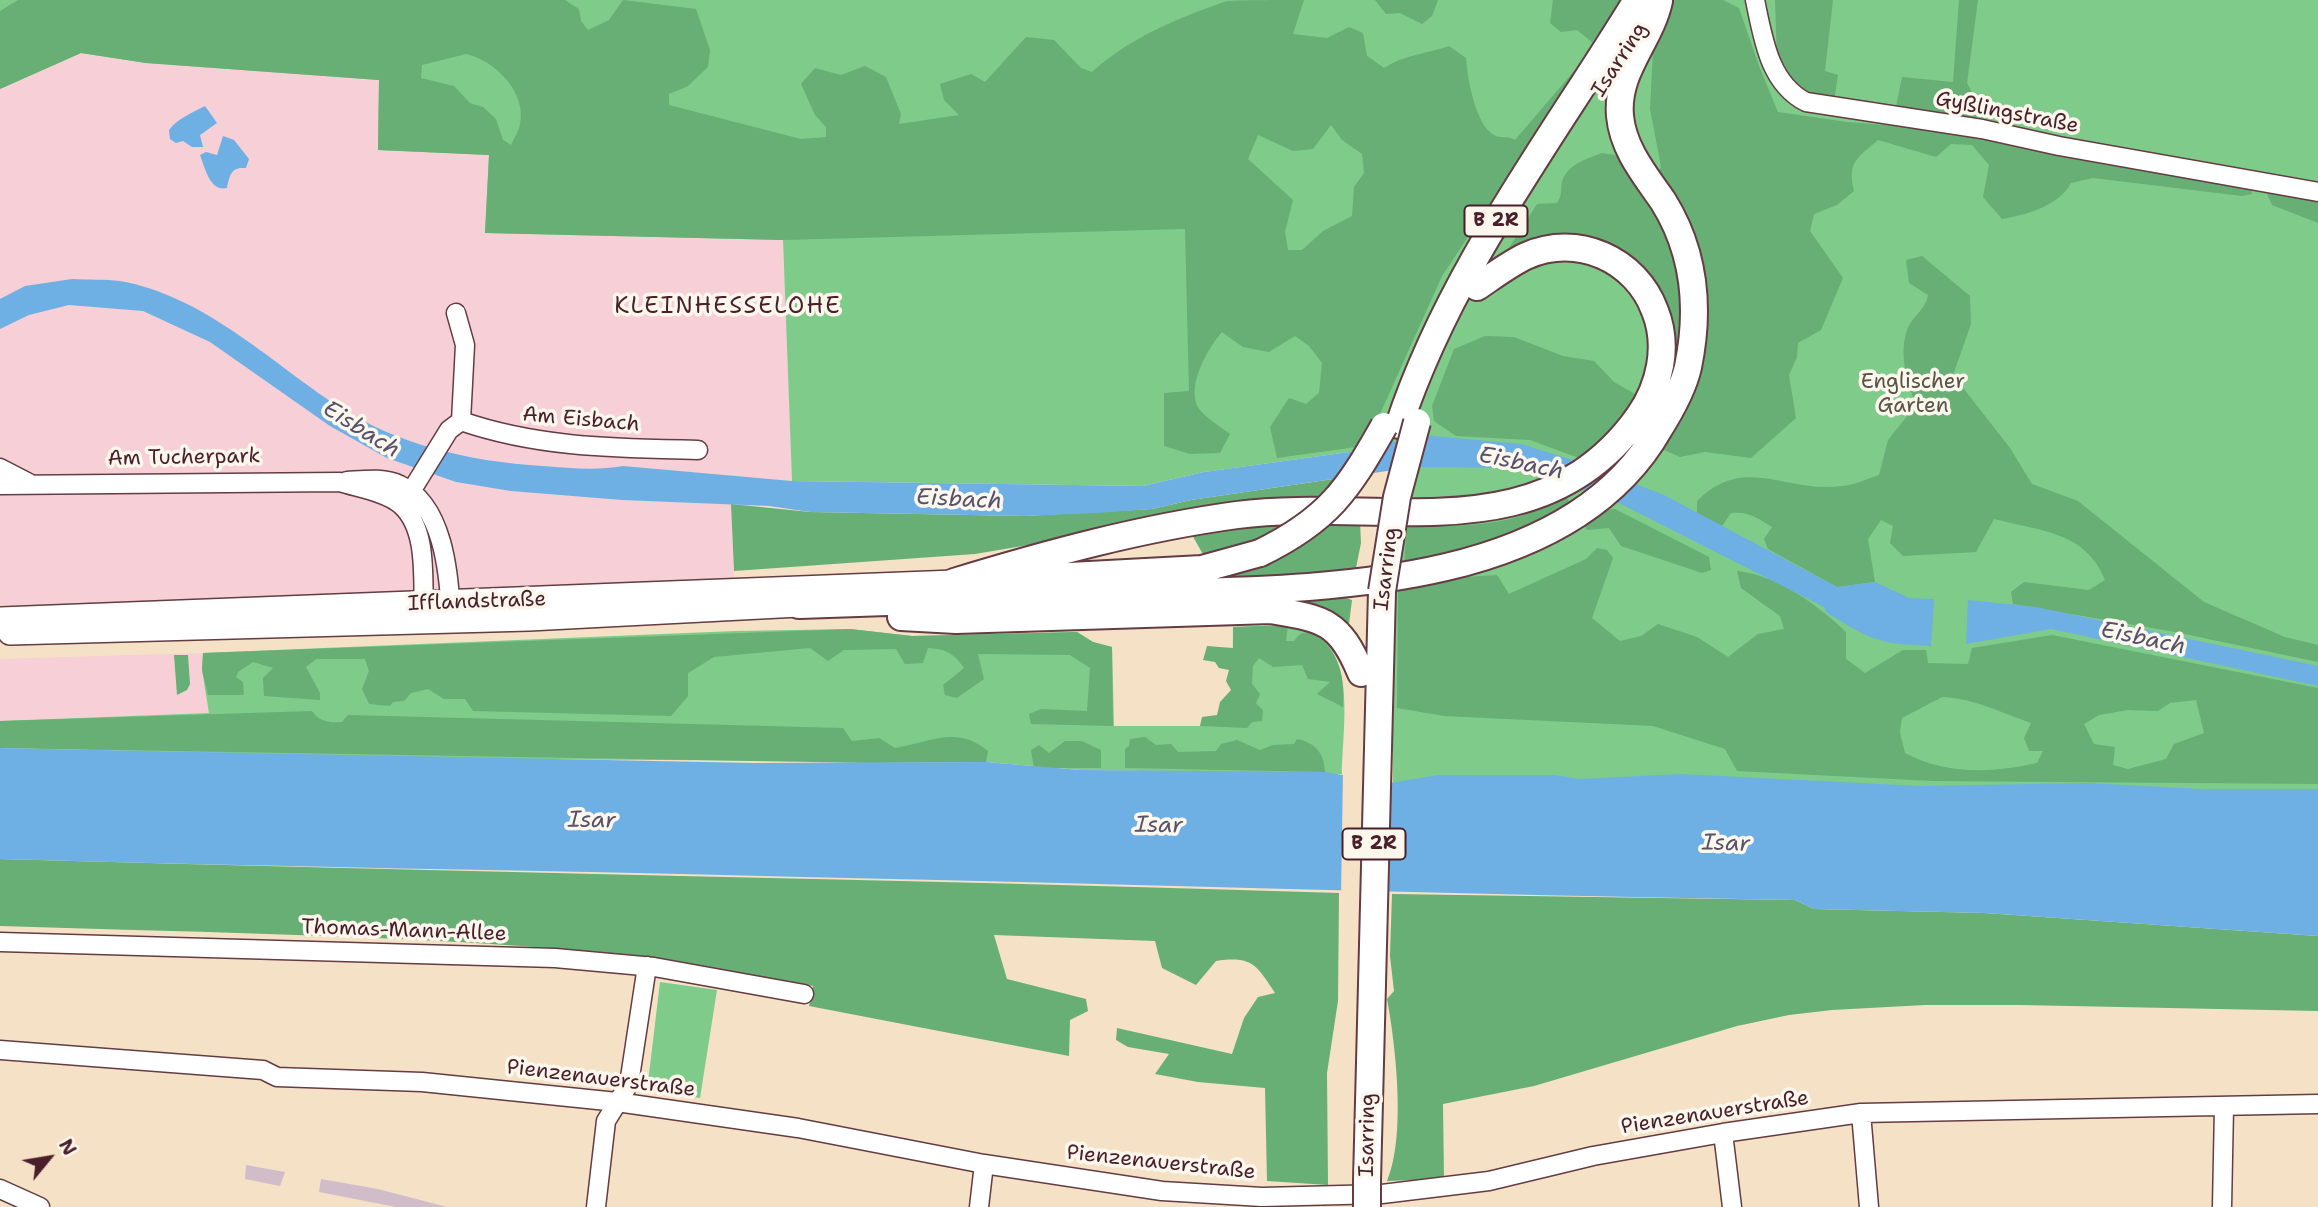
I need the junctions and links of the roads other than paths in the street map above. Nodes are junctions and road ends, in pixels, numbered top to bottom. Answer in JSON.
{"nodes":[{"id":1,"x":1637,"y":0,"type":"edge"},
{"id":2,"x":1659,"y":0,"type":"edge"},
{"id":3,"x":1755,"y":0,"type":"edge"},
{"id":4,"x":2318,"y":192,"type":"edge"},
{"id":5,"x":1477,"y":287,"type":"junction"},
{"id":6,"x":456,"y":313,"type":"dead end"},
{"id":7,"x":1402,"y":418,"type":"junction"},
{"id":8,"x":461,"y":421,"type":"junction"},
{"id":9,"x":698,"y":450,"type":"dead end"},
{"id":10,"x":0,"y":468,"type":"edge"},
{"id":11,"x":29,"y":483,"type":"junction"},
{"id":12,"x":0,"y":485,"type":"edge"},
{"id":13,"x":410,"y":492,"type":"junction"},
{"id":14,"x":954,"y":582,"type":"junction"},
{"id":15,"x":799,"y":605,"type":"junction"},
{"id":16,"x":451,"y":612,"type":"junction"},
{"id":17,"x":423,"y":613,"type":"junction"},
{"id":18,"x":0,"y":617,"type":"edge"},
{"id":19,"x":0,"y":633,"type":"edge"},
{"id":20,"x":70,"y":634,"type":"junction"},
{"id":21,"x":0,"y":639,"type":"edge"},
{"id":22,"x":1367,"y":684,"type":"junction"},
{"id":23,"x":0,"y":942,"type":"edge"},
{"id":24,"x":648,"y":966,"type":"junction"},
{"id":25,"x":804,"y":994,"type":"dead end"},
{"id":26,"x":0,"y":1050,"type":"edge"},
{"id":27,"x":617,"y":1102,"type":"junction"},
{"id":28,"x":2318,"y":1104,"type":"edge"},
{"id":29,"x":2224,"y":1107,"type":"junction"},
{"id":30,"x":1861,"y":1113,"type":"junction"},
{"id":31,"x":1723,"y":1133,"type":"junction"},
{"id":32,"x":984,"y":1164,"type":"junction"},
{"id":33,"x":1359,"y":1180,"type":"junction"},
{"id":34,"x":0,"y":1189,"type":"edge"},
{"id":35,"x":40,"y":1207,"type":"edge"},
{"id":36,"x":596,"y":1207,"type":"edge"},
{"id":37,"x":979,"y":1207,"type":"edge"},
{"id":38,"x":1350,"y":1207,"type":"edge"},
{"id":39,"x":1367,"y":1207,"type":"edge"},
{"id":40,"x":1732,"y":1207,"type":"edge"},
{"id":41,"x":1869,"y":1207,"type":"edge"},
{"id":42,"x":2222,"y":1207,"type":"edge"}],
"edges":[{"from":1,"to":7,"type":"highway","name":"Isarring","number":"B 2R"},
{"from":2,"to":5,"type":"highway","name":"Isarring"},
{"from":2,"to":15,"type":"highway"},
{"from":3,"to":4,"type":"street","name":"Gyßlingstraße"},
{"from":5,"to":7,"type":"highway","name":"Isarring"},
{"from":5,"to":14,"type":"highway"},
{"from":6,"to":8,"type":"street"},
{"from":7,"to":14,"type":"highway","bridge":true},
{"from":7,"to":22,"type":"highway","name":"Isarring","number":"B 2R"},
{"from":8,"to":9,"type":"street","name":"Am Eisbach"},
{"from":8,"to":13,"type":"street"},
{"from":10,"to":11,"type":"street","name":"Am Tucherpark"},
{"from":11,"to":12,"type":"street","name":"Am Tucherpark"},
{"from":11,"to":13,"type":"street","name":"Am Tucherpark"},
{"from":13,"to":16,"type":"street"},
{"from":13,"to":17,"type":"street"},
{"from":14,"to":16,"type":"main road","name":"Ifflandstraße"},
{"from":15,"to":16,"type":"main road","name":"Ifflandstraße"},
{"from":15,"to":22,"type":"highway"},
{"from":16,"to":17,"type":"main road","name":"Ifflandstraße"},
{"from":17,"to":18,"type":"main road","name":"Ifflandstraße"},
{"from":17,"to":20,"type":"main road","name":"Ifflandstraße"},
{"from":19,"to":20,"type":"main road","name":"Ifflandstraße"},
{"from":20,"to":21,"type":"main road"},
{"from":22,"to":33,"type":"highway","name":"Isarring","number":"B 2R"},
{"from":23,"to":24,"type":"street","name":"Thomas-Mann-Allee"},
{"from":24,"to":25,"type":"street","name":"Thomas-Mann-Allee"},
{"from":24,"to":27,"type":"street"},
{"from":26,"to":27,"type":"street","name":"Pienzenauerstraße"},
{"from":27,"to":32,"type":"street","name":"Pienzenauerstraße"},
{"from":27,"to":36,"type":"street"},
{"from":28,"to":29,"type":"street","name":"Pienzenauerstraße"},
{"from":29,"to":30,"type":"street","name":"Pienzenauerstraße"},
{"from":29,"to":42,"type":"street"},
{"from":30,"to":31,"type":"street","name":"Pienzenauerstraße"},
{"from":30,"to":41,"type":"street"},
{"from":31,"to":32,"type":"street","name":"Pienzenauerstraße"},
{"from":31,"to":40,"type":"street"},
{"from":32,"to":37,"type":"street"},
{"from":33,"to":38,"type":"highway","name":"Isarring","number":"B 2R"},
{"from":33,"to":39,"type":"highway","name":"Isarring","number":"B 2R","bridge":true},
{"from":34,"to":35,"type":"street"}]}
